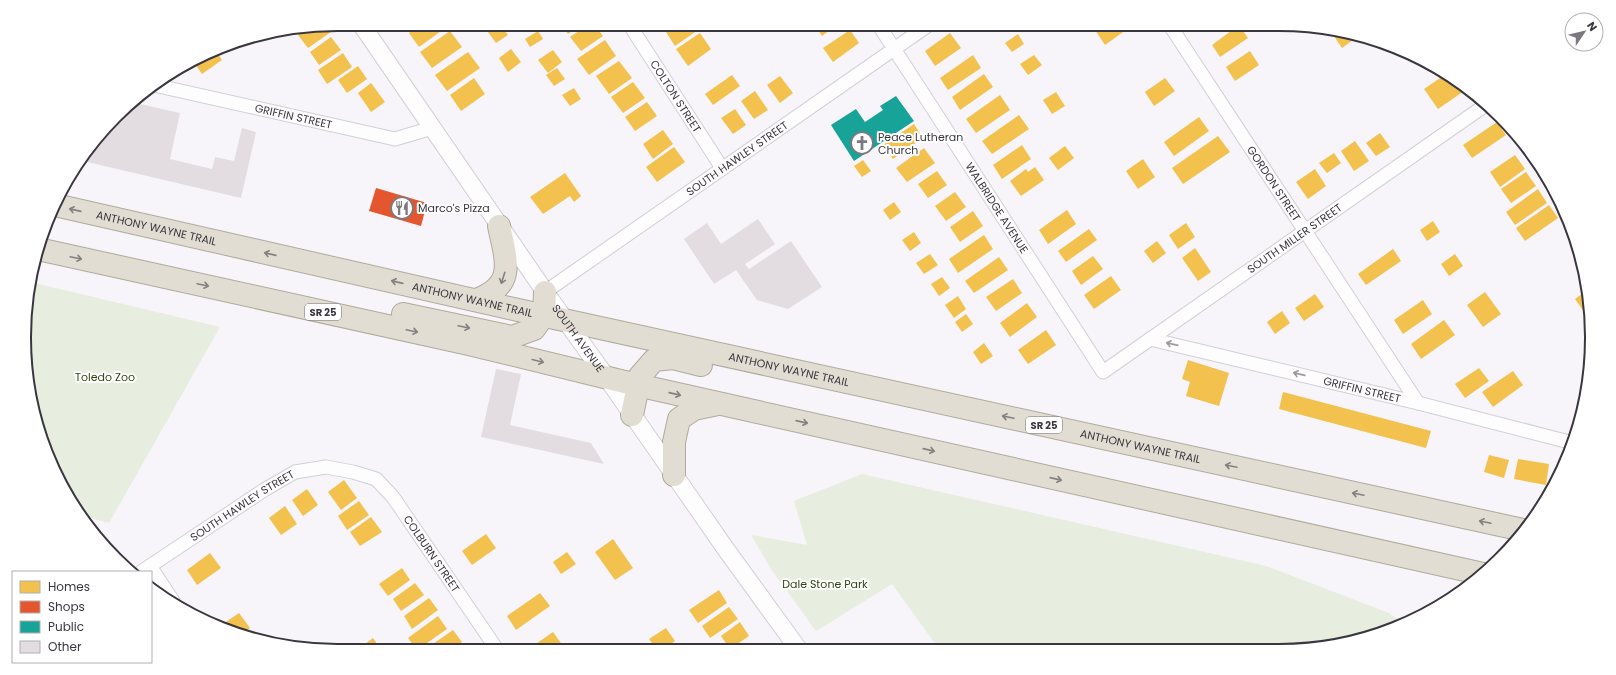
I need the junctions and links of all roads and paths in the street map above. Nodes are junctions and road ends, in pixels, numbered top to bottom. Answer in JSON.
{"nodes":[{"id":1,"x":366,"y":31,"type":"edge"},
{"id":2,"x":634,"y":31,"type":"edge"},
{"id":3,"x":882,"y":31,"type":"edge"},
{"id":4,"x":920,"y":31,"type":"edge"},
{"id":5,"x":1174,"y":31,"type":"edge"},
{"id":6,"x":894,"y":49,"type":"junction"},
{"id":7,"x":162,"y":87,"type":"edge"},
{"id":8,"x":1482,"y":108,"type":"edge"},
{"id":9,"x":432,"y":128,"type":"junction"},
{"id":10,"x":722,"y":168,"type":"junction"},
{"id":11,"x":61,"y":206,"type":"edge"},
{"id":12,"x":499,"y":226,"type":"junction"},
{"id":13,"x":1305,"y":231,"type":"junction"},
{"id":14,"x":43,"y":250,"type":"edge"},
{"id":15,"x":544,"y":292,"type":"junction"},
{"id":16,"x":476,"y":300,"type":"junction"},
{"id":17,"x":314,"y":310,"type":"junction"},
{"id":18,"x":554,"y":317,"type":"junction"},
{"id":19,"x":1150,"y":339,"type":"junction"},
{"id":20,"x":1103,"y":372,"type":"joint"},
{"id":21,"x":810,"y":373,"type":"junction"},
{"id":22,"x":607,"y":378,"type":"junction"},
{"id":23,"x":637,"y":385,"type":"junction"},
{"id":24,"x":1418,"y":403,"type":"junction"},
{"id":25,"x":721,"y":404,"type":"junction"},
{"id":26,"x":632,"y":415,"type":"junction"},
{"id":27,"x":1567,"y":441,"type":"edge"},
{"id":28,"x":353,"y":472,"type":"joint"},
{"id":29,"x":674,"y":475,"type":"junction"},
{"id":30,"x":1518,"y":529,"type":"edge"},
{"id":31,"x":145,"y":569,"type":"edge"},
{"id":32,"x":1476,"y":572,"type":"edge"},
{"id":33,"x":152,"y":577,"type":"edge"},
{"id":34,"x":164,"y":590,"type":"edge"},
{"id":35,"x":493,"y":644,"type":"edge"},
{"id":36,"x":795,"y":644,"type":"edge"}],
"edges":[{"from":1,"to":9,"type":"street"},
{"from":2,"to":10,"type":"street","name":"COLTON STREET"},
{"from":3,"to":6,"type":"street","name":"WALBRIDGE AVENUE"},
{"from":4,"to":6,"type":"street","name":"SOUTH HAWLEY STREET"},
{"from":5,"to":13,"type":"street","name":"GORDON STREET"},
{"from":6,"to":10,"type":"street","name":"SOUTH HAWLEY STREET"},
{"from":6,"to":20,"type":"street","name":"WALBRIDGE AVENUE"},
{"from":7,"to":9,"type":"street","name":"GRIFFIN STREET"},
{"from":8,"to":13,"type":"street","name":"SOUTH MILLER STREET"},
{"from":9,"to":12,"type":"street"},
{"from":10,"to":15,"type":"street","name":"SOUTH HAWLEY STREET"},
{"from":16,"to":11,"type":"highway","name":"ANTHONY WAYNE TRAIL","number":"SR 25","one_way":true},
{"from":12,"to":15,"type":"street"},
{"from":12,"to":16,"type":"highway","one_way":true},
{"from":13,"to":19,"type":"street","name":"SOUTH MILLER STREET"},
{"from":13,"to":24,"type":"street","name":"GORDON STREET"},
{"from":14,"to":17,"type":"highway","number":"SR 25","one_way":true},
{"from":15,"to":18,"type":"highway"},
{"from":16,"to":18,"type":"highway","name":"ANTHONY WAYNE TRAIL","number":"SR 25"},
{"from":17,"to":18,"type":"highway","one_way":true},
{"from":17,"to":22,"type":"highway","number":"SR 25","one_way":true},
{"from":18,"to":21,"type":"highway","name":"ANTHONY WAYNE TRAIL","number":"SR 25"},
{"from":18,"to":22,"type":"street","name":"SOUTH AVENUE"},
{"from":19,"to":20,"type":"street","name":"SOUTH MILLER STREET"},
{"from":24,"to":19,"type":"street","name":"GRIFFIN STREET","one_way":true},
{"from":21,"to":23,"type":"highway"},
{"from":30,"to":21,"type":"highway","name":"ANTHONY WAYNE TRAIL","number":"SR 25","one_way":true},
{"from":22,"to":23,"type":"highway","number":"SR 25"},
{"from":22,"to":26,"type":"street","name":"SOUTH AVENUE"},
{"from":23,"to":25,"type":"highway","number":"SR 25","one_way":true},
{"from":23,"to":26,"type":"highway"},
{"from":24,"to":27,"type":"street","name":"GRIFFIN STREET"},
{"from":25,"to":29,"type":"highway"},
{"from":25,"to":32,"type":"highway","number":"SR 25","one_way":true},
{"from":26,"to":29,"type":"street","name":"SOUTH AVENUE"},
{"from":28,"to":31,"type":"street","name":"SOUTH HAWLEY STREET"},
{"from":28,"to":35,"type":"street","name":"COLBURN STREET"},
{"from":29,"to":36,"type":"street","name":"SOUTH AVENUE"},
{"from":33,"to":34,"type":"street"}]}
